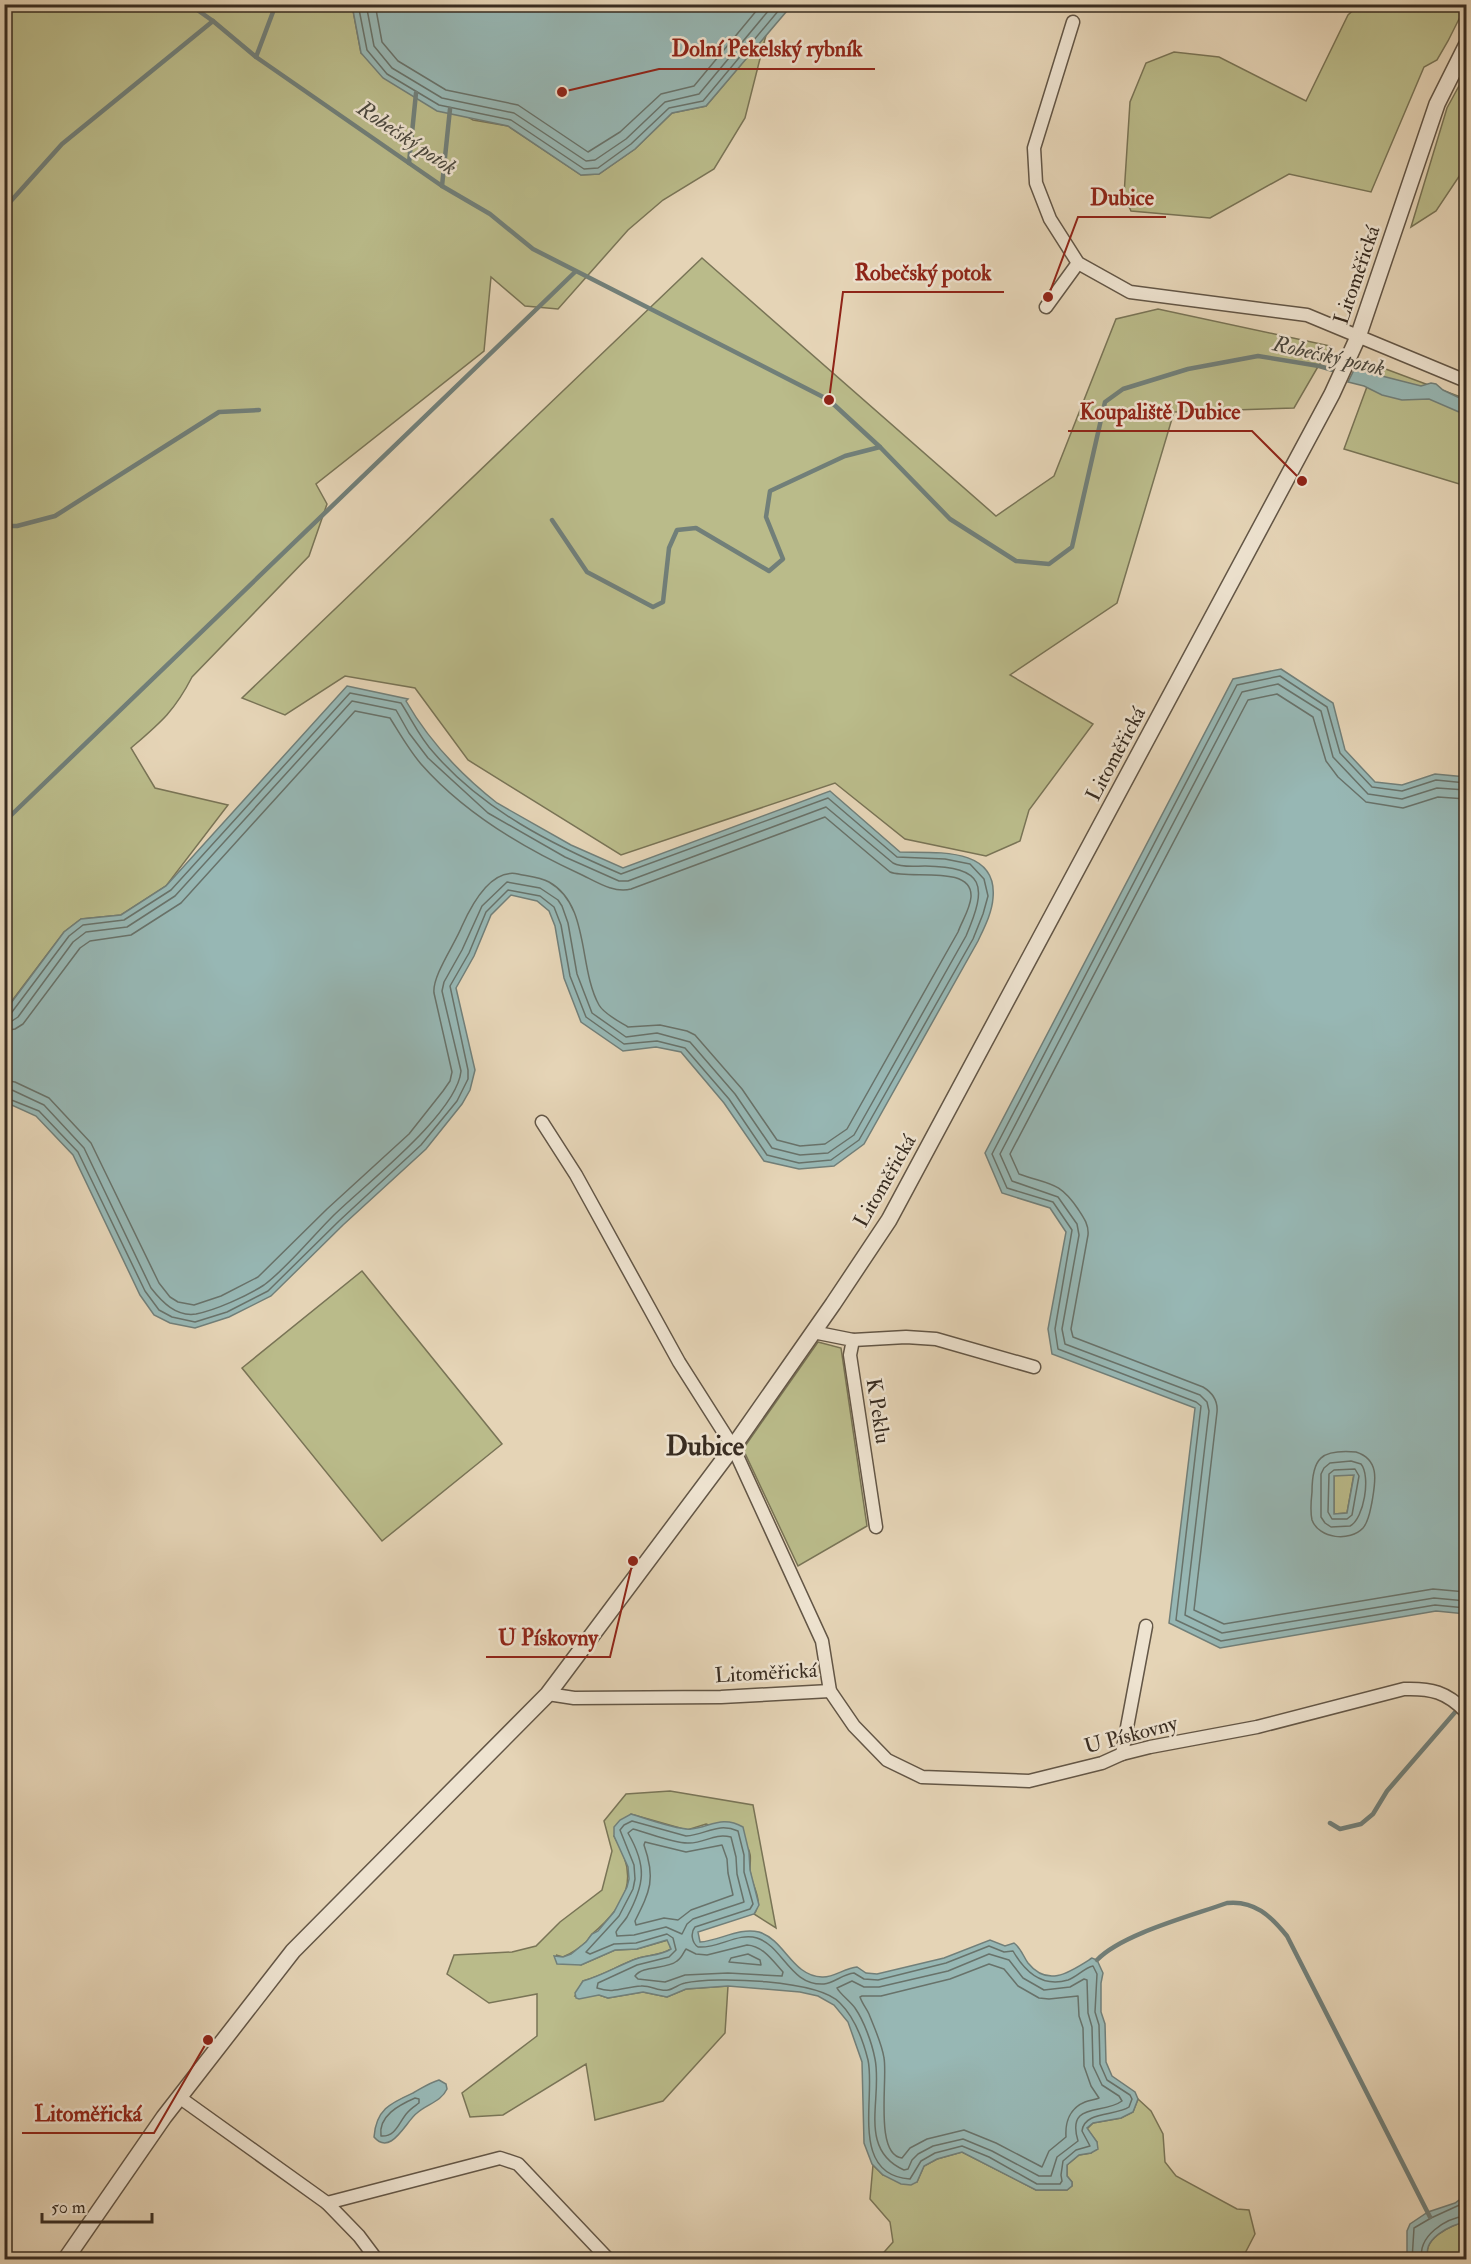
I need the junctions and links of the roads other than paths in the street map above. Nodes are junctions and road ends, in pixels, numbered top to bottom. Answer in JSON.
{"nodes":[{"id":1,"x":1073,"y":22,"type":"dead end"},
{"id":2,"x":1467,"y":46,"type":"edge"},
{"id":3,"x":1078,"y":263,"type":"junction"},
{"id":4,"x":1046,"y":307,"type":"dead end"},
{"id":5,"x":1358,"y":337,"type":"junction"},
{"id":6,"x":1467,"y":381,"type":"edge"},
{"id":7,"x":542,"y":1122,"type":"dead end"},
{"id":8,"x":813,"y":1332,"type":"junction"},
{"id":9,"x":853,"y":1340,"type":"junction"},
{"id":10,"x":1034,"y":1367,"type":"dead end"},
{"id":11,"x":733,"y":1447,"type":"junction"},
{"id":12,"x":876,"y":1527,"type":"dead end"},
{"id":13,"x":1146,"y":1626,"type":"dead end"},
{"id":14,"x":830,"y":1691,"type":"junction"},
{"id":15,"x":548,"y":1694,"type":"junction"},
{"id":16,"x":1467,"y":1712,"type":"edge"},
{"id":17,"x":1122,"y":1754,"type":"junction"},
{"id":18,"x":178,"y":2097,"type":"junction"},
{"id":19,"x":327,"y":2203,"type":"junction"},
{"id":20,"x":65,"y":2259,"type":"edge"},
{"id":21,"x":377,"y":2259,"type":"edge"},
{"id":22,"x":609,"y":2259,"type":"edge"}],
"edges":[{"from":1,"to":3,"type":"street"},
{"from":2,"to":5,"type":"street","name":"Litoměřická"},
{"from":3,"to":4,"type":"street"},
{"from":3,"to":5,"type":"street"},
{"from":5,"to":6,"type":"street"},
{"from":5,"to":8,"type":"street","name":"Litoměřická"},
{"from":7,"to":11,"type":"street","name":"Litoměřická"},
{"from":8,"to":9,"type":"street"},
{"from":8,"to":11,"type":"street","name":"Litoměřická"},
{"from":9,"to":10,"type":"street"},
{"from":9,"to":12,"type":"street","name":"K Peklu"},
{"from":11,"to":14,"type":"street","name":"Litoměřická"},
{"from":11,"to":15,"type":"street","name":"Litoměřická"},
{"from":13,"to":17,"type":"street"},
{"from":14,"to":15,"type":"street","name":"Litoměřická"},
{"from":14,"to":17,"type":"street","name":"U Pískovny"},
{"from":15,"to":18,"type":"street","name":"Litoměřická"},
{"from":16,"to":17,"type":"street","name":"U Pískovny"},
{"from":18,"to":19,"type":"street"},
{"from":18,"to":20,"type":"street","name":"Litoměřická"},
{"from":19,"to":21,"type":"street"},
{"from":19,"to":22,"type":"street"}]}
